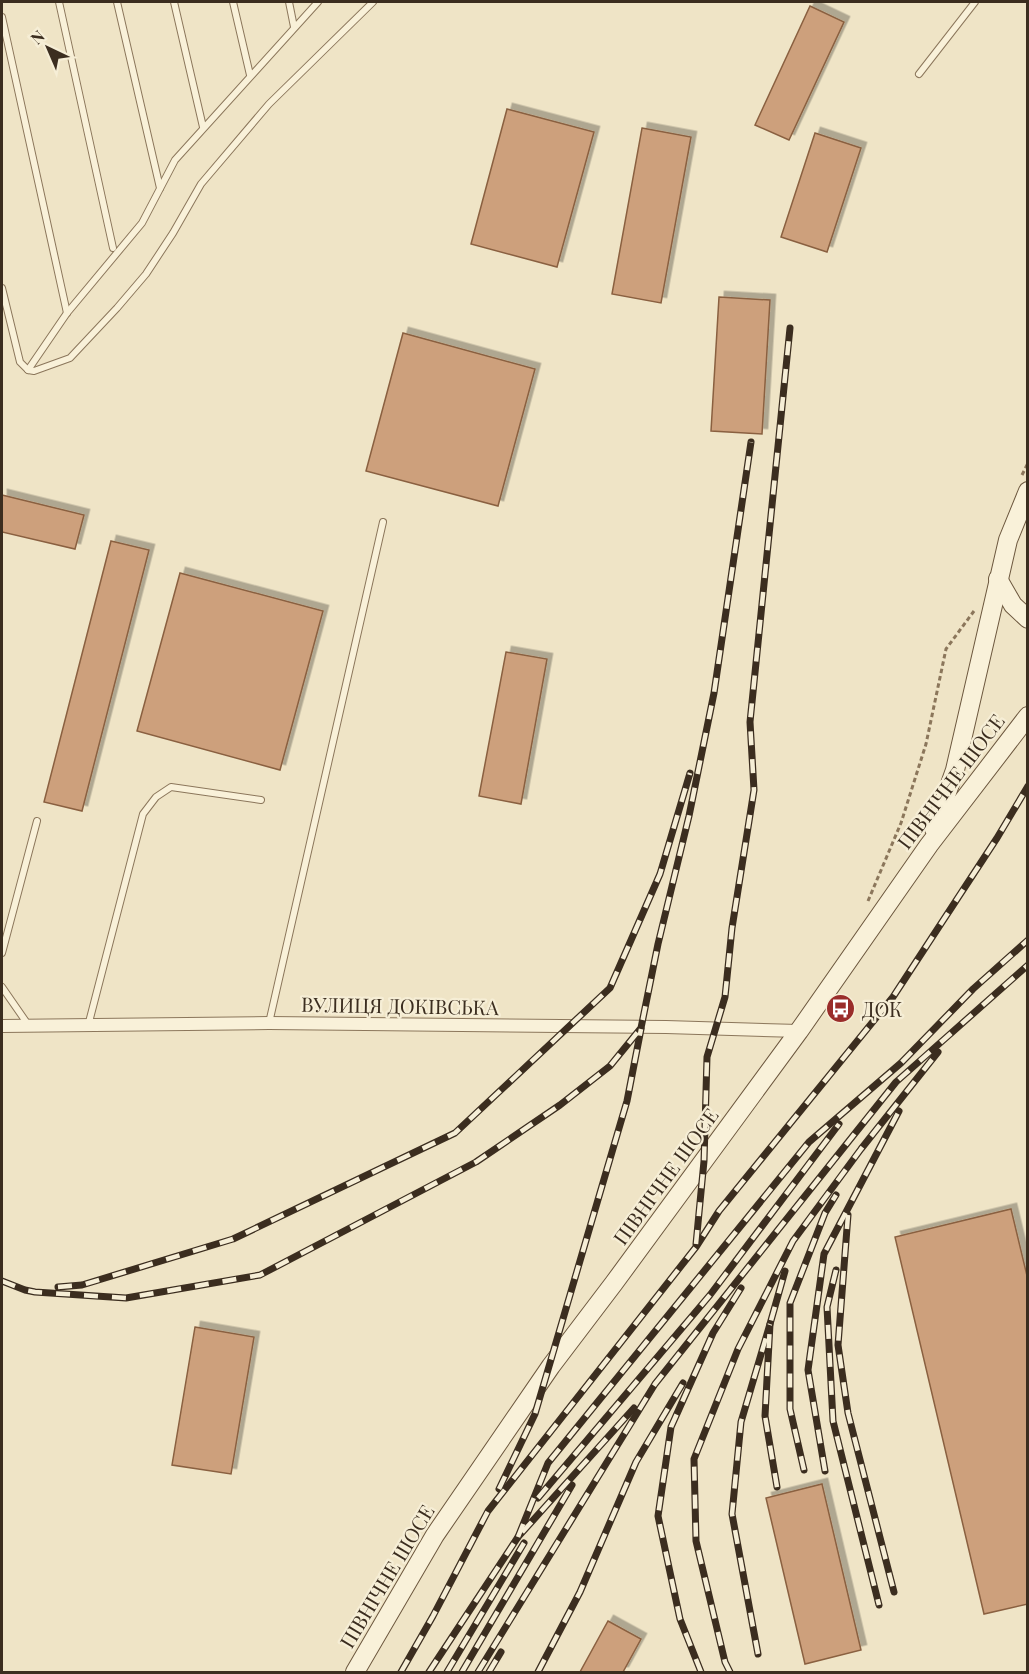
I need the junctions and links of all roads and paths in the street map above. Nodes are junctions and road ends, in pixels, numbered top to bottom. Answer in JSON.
{"nodes":[{"id":1,"x":59,"y":2,"type":"edge"},
{"id":2,"x":117,"y":2,"type":"edge"},
{"id":3,"x":174,"y":2,"type":"edge"},
{"id":4,"x":233,"y":2,"type":"edge"},
{"id":5,"x":289,"y":2,"type":"edge"},
{"id":6,"x":318,"y":2,"type":"edge"},
{"id":7,"x":373,"y":2,"type":"edge"},
{"id":8,"x":975,"y":2,"type":"edge"},
{"id":9,"x":2,"y":17,"type":"edge"},
{"id":10,"x":294,"y":27,"type":"junction"},
{"id":11,"x":919,"y":74,"type":"dead end"},
{"id":12,"x":250,"y":75,"type":"junction"},
{"id":13,"x":203,"y":127,"type":"junction"},
{"id":14,"x":160,"y":188,"type":"junction"},
{"id":15,"x":112,"y":248,"type":"dead end"},
{"id":16,"x":2,"y":288,"type":"edge"},
{"id":17,"x":67,"y":313,"type":"junction"},
{"id":18,"x":28,"y":370,"type":"junction"},
{"id":19,"x":1028,"y":491,"type":"edge"},
{"id":20,"x":383,"y":522,"type":"dead end"},
{"id":21,"x":998,"y":579,"type":"junction"},
{"id":22,"x":975,"y":609,"type":"dead end"},
{"id":23,"x":1028,"y":620,"type":"edge"},
{"id":24,"x":1028,"y":716,"type":"edge"},
{"id":25,"x":261,"y":800,"type":"dead end"},
{"id":26,"x":37,"y":820,"type":"dead end"},
{"id":27,"x":929,"y":844,"type":"junction"},
{"id":28,"x":867,"y":903,"type":"dead end"},
{"id":29,"x":2,"y":953,"type":"edge"},
{"id":30,"x":2,"y":987,"type":"edge"},
{"id":31,"x":269,"y":1023,"type":"junction"},
{"id":32,"x":2,"y":1026,"type":"edge"},
{"id":33,"x":30,"y":1026,"type":"junction"},
{"id":34,"x":88,"y":1026,"type":"junction"},
{"id":35,"x":799,"y":1031,"type":"junction"},
{"id":36,"x":355,"y":1672,"type":"edge"}],
"edges":[{"from":1,"to":15,"type":"lane"},
{"from":2,"to":14,"type":"lane"},
{"from":3,"to":13,"type":"lane"},
{"from":4,"to":12,"type":"lane"},
{"from":5,"to":10,"type":"lane"},
{"from":6,"to":10,"type":"lane"},
{"from":7,"to":18,"type":"lane"},
{"from":8,"to":11,"type":"lane"},
{"from":9,"to":17,"type":"lane"},
{"from":10,"to":12,"type":"lane"},
{"from":12,"to":13,"type":"lane"},
{"from":13,"to":14,"type":"lane"},
{"from":14,"to":17,"type":"lane"},
{"from":16,"to":18,"type":"lane"},
{"from":17,"to":18,"type":"lane"},
{"from":19,"to":21,"type":"main road"},
{"from":20,"to":31,"type":"lane"},
{"from":21,"to":23,"type":"main road"},
{"from":21,"to":27,"type":"main road"},
{"from":22,"to":28,"type":"path"},
{"from":24,"to":27,"type":"main road","name":"ПІВНІЧНЕ ШОСЕ"},
{"from":25,"to":34,"type":"lane"},
{"from":26,"to":29,"type":"lane"},
{"from":27,"to":35,"type":"main road","name":"ПІВНІЧНЕ ШОСЕ"},
{"from":30,"to":33,"type":"lane"},
{"from":31,"to":34,"type":"street","name":"ВУЛИЦЯ ДОКІВСЬКА"},
{"from":31,"to":35,"type":"street","name":"ВУЛИЦЯ ДОКІВСЬКА"},
{"from":32,"to":33,"type":"street","name":"ВУЛИЦЯ ДОКІВСЬКА"},
{"from":33,"to":34,"type":"street","name":"ВУЛИЦЯ ДОКІВСЬКА"},
{"from":35,"to":36,"type":"main road","name":"ПІВНІЧНЕ ШОСЕ"}]}
